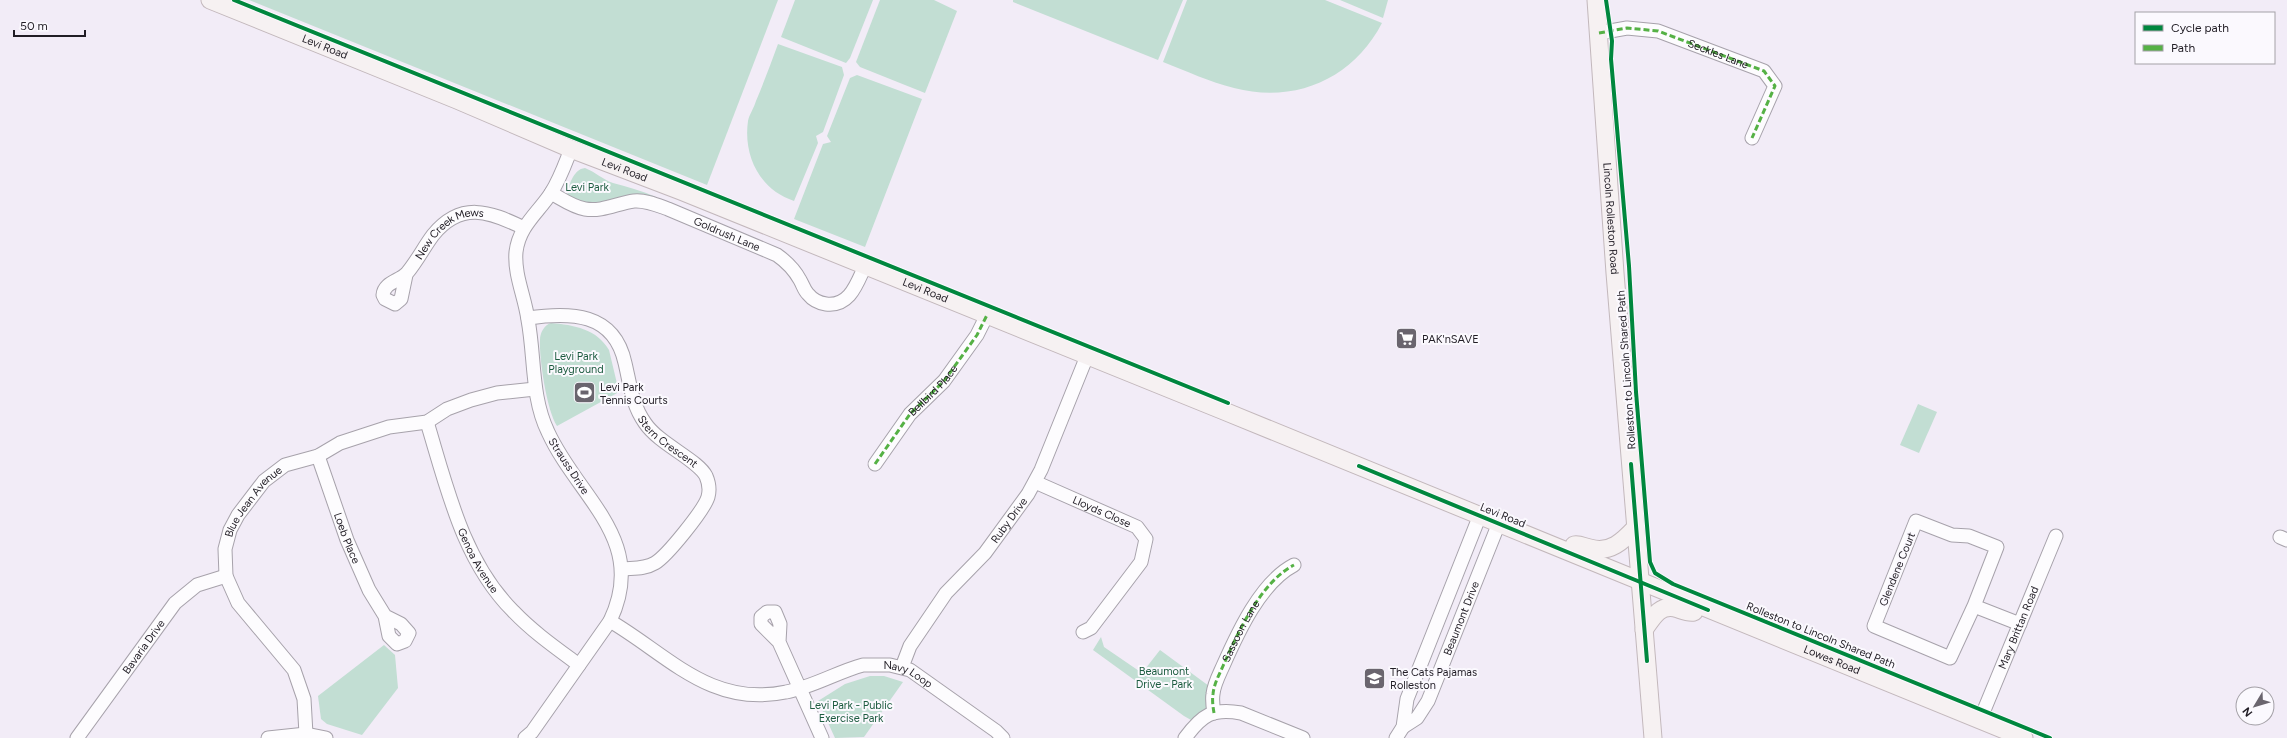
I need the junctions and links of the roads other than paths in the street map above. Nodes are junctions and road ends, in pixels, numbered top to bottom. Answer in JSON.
{"nodes":[{"id":1,"x":210,"y":0,"type":"edge"},
{"id":2,"x":1596,"y":0,"type":"edge"},
{"id":3,"x":1599,"y":33,"type":"junction"},
{"id":4,"x":1752,"y":138,"type":"dead end"},
{"id":5,"x":571,"y":149,"type":"junction"},
{"id":6,"x":551,"y":193,"type":"junction"},
{"id":7,"x":524,"y":228,"type":"junction"},
{"id":8,"x":865,"y":266,"type":"junction"},
{"id":9,"x":406,"y":274,"type":"dead end"},
{"id":10,"x":987,"y":315,"type":"junction"},
{"id":11,"x":528,"y":318,"type":"junction"},
{"id":12,"x":1088,"y":356,"type":"junction"},
{"id":13,"x":535,"y":389,"type":"junction"},
{"id":14,"x":427,"y":422,"type":"junction"},
{"id":15,"x":318,"y":456,"type":"junction"},
{"id":16,"x":875,"y":464,"type":"dead end"},
{"id":17,"x":1035,"y":482,"type":"junction"},
{"id":18,"x":1480,"y":515,"type":"junction"},
{"id":19,"x":1499,"y":523,"type":"junction"},
{"id":20,"x":1636,"y":527,"type":"junction"},
{"id":21,"x":2056,"y":536,"type":"dead end"},
{"id":22,"x":1563,"y":549,"type":"junction"},
{"id":23,"x":1294,"y":565,"type":"dead end"},
{"id":24,"x":623,"y":569,"type":"junction"},
{"id":25,"x":226,"y":576,"type":"junction"},
{"id":26,"x":1640,"y":580,"type":"junction"},
{"id":27,"x":1974,"y":606,"type":"junction"},
{"id":28,"x":1708,"y":610,"type":"junction"},
{"id":29,"x":385,"y":616,"type":"dead end"},
{"id":30,"x":610,"y":621,"type":"junction"},
{"id":31,"x":2020,"y":624,"type":"junction"},
{"id":32,"x":1436,"y":626,"type":"junction"},
{"id":33,"x":1644,"y":630,"type":"junction"},
{"id":34,"x":1083,"y":632,"type":"dead end"},
{"id":35,"x":1454,"y":634,"type":"junction"},
{"id":36,"x":779,"y":642,"type":"dead end"},
{"id":37,"x":579,"y":664,"type":"junction"},
{"id":38,"x":902,"y":667,"type":"junction"},
{"id":39,"x":799,"y":689,"type":"junction"},
{"id":40,"x":1214,"y":712,"type":"junction"},
{"id":41,"x":1980,"y":720,"type":"junction"},
{"id":42,"x":1403,"y":727,"type":"junction"},
{"id":43,"x":306,"y":734,"type":"junction"},
{"id":44,"x":533,"y":736,"type":"edge"},
{"id":45,"x":77,"y":738,"type":"edge"},
{"id":46,"x":268,"y":738,"type":"edge"},
{"id":47,"x":326,"y":738,"type":"edge"},
{"id":48,"x":822,"y":738,"type":"edge"},
{"id":49,"x":1003,"y":738,"type":"edge"},
{"id":50,"x":1185,"y":738,"type":"edge"},
{"id":51,"x":1303,"y":738,"type":"edge"},
{"id":52,"x":1396,"y":738,"type":"edge"},
{"id":53,"x":1653,"y":738,"type":"edge"},
{"id":54,"x":2024,"y":738,"type":"edge"}],
"edges":[{"from":1,"to":5,"type":"main road","name":"Levi Road"},
{"from":2,"to":3,"type":"main road","name":"Lincoln Rolleston Road"},
{"from":3,"to":4,"type":"street","name":"Seckles Lane"},
{"from":3,"to":20,"type":"main road","name":"Lincoln Rolleston Road"},
{"from":5,"to":6,"type":"street","name":"Strauss Drive"},
{"from":5,"to":8,"type":"main road","name":"Levi Road"},
{"from":6,"to":7,"type":"street","name":"Strauss Drive"},
{"from":6,"to":8,"type":"street","name":"Goldrush Lane"},
{"from":7,"to":9,"type":"street","name":"New Creek Mews"},
{"from":7,"to":11,"type":"street","name":"Strauss Drive"},
{"from":8,"to":10,"type":"main road","name":"Levi Road"},
{"from":10,"to":12,"type":"main road","name":"Levi Road"},
{"from":10,"to":16,"type":"street","name":"Bellbird Place"},
{"from":11,"to":13,"type":"street","name":"Strauss Drive"},
{"from":11,"to":24,"type":"street","name":"Stern Crescent"},
{"from":12,"to":17,"type":"street","name":"Ruby Drive"},
{"from":12,"to":18,"type":"main road","name":"Levi Road"},
{"from":13,"to":14,"type":"street","name":"Blue Jean Avenue"},
{"from":13,"to":24,"type":"street","name":"Strauss Drive"},
{"from":14,"to":15,"type":"street","name":"Blue Jean Avenue"},
{"from":14,"to":37,"type":"street","name":"Genoa Avenue"},
{"from":15,"to":25,"type":"street","name":"Blue Jean Avenue"},
{"from":15,"to":29,"type":"street","name":"Loeb Place"},
{"from":17,"to":34,"type":"street","name":"Lloyds Close"},
{"from":17,"to":38,"type":"street","name":"Ruby Drive"},
{"from":18,"to":19,"type":"main road","name":"Levi Road"},
{"from":18,"to":32,"type":"street","name":"Beaumont Drive"},
{"from":19,"to":22,"type":"main road","name":"Levi Road"},
{"from":19,"to":35,"type":"street","name":"Beaumont Drive"},
{"from":20,"to":22,"type":"main road"},
{"from":20,"to":26,"type":"main road","name":"Lincoln Rolleston Road"},
{"from":21,"to":31,"type":"street","name":"Mary Brittan Road"},
{"from":22,"to":26,"type":"main road","name":"Levi Road"},
{"from":23,"to":40,"type":"street","name":"Sassoon Lane"},
{"from":24,"to":30,"type":"street","name":"Strauss Drive"},
{"from":25,"to":43,"type":"street","name":"Blue Jean Avenue"},
{"from":25,"to":45,"type":"street","name":"Bavaria Drive"},
{"from":26,"to":28,"type":"main road","name":"Lowes Road"},
{"from":26,"to":33,"type":"main road","name":"Lincoln Rolleston Road"},
{"from":27,"to":27,"type":"street","name":"Glendene Court"},
{"from":27,"to":31,"type":"street"},
{"from":28,"to":33,"type":"main road"},
{"from":28,"to":41,"type":"main road","name":"Lowes Road"},
{"from":30,"to":37,"type":"street","name":"Strauss Drive"},
{"from":30,"to":39,"type":"street","name":"Navy Loop"},
{"from":31,"to":41,"type":"street","name":"Mary Brittan Road"},
{"from":32,"to":35,"type":"street"},
{"from":32,"to":42,"type":"street","name":"Beaumont Drive"},
{"from":33,"to":53,"type":"main road","name":"Lincoln Rolleston Road"},
{"from":35,"to":42,"type":"street","name":"Beaumont Drive"},
{"from":36,"to":39,"type":"street"},
{"from":37,"to":44,"type":"street","name":"Strauss Drive"},
{"from":38,"to":39,"type":"street","name":"Navy Loop"},
{"from":38,"to":49,"type":"street","name":"Navy Loop"},
{"from":39,"to":48,"type":"street"},
{"from":40,"to":50,"type":"street"},
{"from":40,"to":51,"type":"street"},
{"from":41,"to":54,"type":"main road","name":"Lowes Road"},
{"from":42,"to":52,"type":"street","name":"Beaumont Drive"},
{"from":43,"to":46,"type":"street"},
{"from":43,"to":47,"type":"street"}]}
